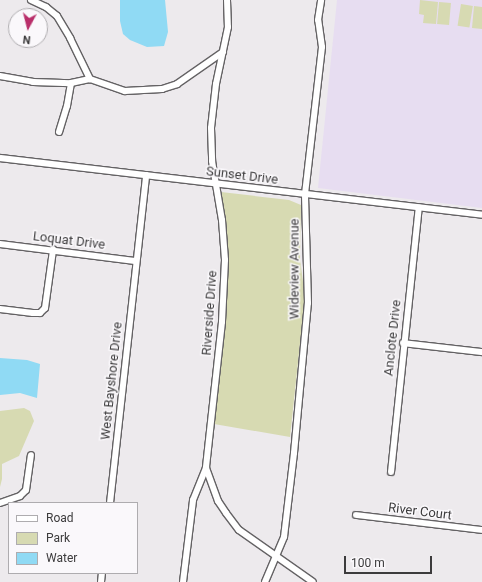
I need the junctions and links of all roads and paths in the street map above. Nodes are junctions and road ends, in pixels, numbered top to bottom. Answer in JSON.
{"nodes":[{"id":1,"x":31,"y":0,"type":"edge"},
{"id":2,"x":227,"y":0,"type":"edge"},
{"id":3,"x":321,"y":0,"type":"edge"},
{"id":4,"x":223,"y":52,"type":"junction"},
{"id":5,"x":0,"y":76,"type":"edge"},
{"id":6,"x":90,"y":79,"type":"junction"},
{"id":7,"x":71,"y":83,"type":"junction"},
{"id":8,"x":59,"y":132,"type":"dead end"},
{"id":9,"x":0,"y":158,"type":"edge"},
{"id":10,"x":146,"y":175,"type":"junction"},
{"id":11,"x":217,"y":184,"type":"junction"},
{"id":12,"x":304,"y":194,"type":"junction"},
{"id":13,"x":419,"y":207,"type":"junction"},
{"id":14,"x":482,"y":215,"type":"edge"},
{"id":15,"x":0,"y":244,"type":"edge"},
{"id":16,"x":53,"y":250,"type":"junction"},
{"id":17,"x":135,"y":261,"type":"junction"},
{"id":18,"x":0,"y":309,"type":"edge"},
{"id":19,"x":403,"y":343,"type":"junction"},
{"id":20,"x":482,"y":352,"type":"edge"},
{"id":21,"x":31,"y":455,"type":"dead end"},
{"id":22,"x":206,"y":468,"type":"junction"},
{"id":23,"x":391,"y":472,"type":"dead end"},
{"id":24,"x":110,"y":502,"type":"edge"},
{"id":25,"x":0,"y":503,"type":"edge"},
{"id":26,"x":356,"y":516,"type":"dead end"},
{"id":27,"x":482,"y":530,"type":"edge"},
{"id":28,"x":274,"y":556,"type":"junction"},
{"id":29,"x":183,"y":582,"type":"edge"},
{"id":30,"x":265,"y":582,"type":"edge"},
{"id":31,"x":314,"y":582,"type":"edge"}],
"edges":[{"from":1,"to":6,"type":"street"},
{"from":2,"to":4,"type":"street","name":"Riverside Drive"},
{"from":3,"to":12,"type":"street","name":"Wideview Avenue"},
{"from":4,"to":6,"type":"street"},
{"from":4,"to":11,"type":"street","name":"Riverside Drive"},
{"from":5,"to":7,"type":"street"},
{"from":6,"to":7,"type":"street"},
{"from":7,"to":8,"type":"street"},
{"from":9,"to":10,"type":"street","name":"Sunset Drive"},
{"from":10,"to":11,"type":"street","name":"Sunset Drive"},
{"from":10,"to":17,"type":"street","name":"West Bayshore Drive"},
{"from":11,"to":12,"type":"street","name":"Sunset Drive"},
{"from":11,"to":22,"type":"street","name":"Riverside Drive"},
{"from":12,"to":13,"type":"street","name":"Sunset Drive"},
{"from":12,"to":28,"type":"street","name":"Wideview Avenue"},
{"from":13,"to":14,"type":"street","name":"Sunset Drive"},
{"from":13,"to":19,"type":"street","name":"Anclote Drive"},
{"from":15,"to":16,"type":"street","name":"Loquat Drive"},
{"from":16,"to":17,"type":"street","name":"Loquat Drive"},
{"from":16,"to":18,"type":"street"},
{"from":17,"to":24,"type":"street","name":"West Bayshore Drive"},
{"from":19,"to":20,"type":"street"},
{"from":19,"to":23,"type":"street","name":"Anclote Drive"},
{"from":21,"to":25,"type":"street"},
{"from":22,"to":28,"type":"street","name":"Riverside Drive"},
{"from":22,"to":29,"type":"street"},
{"from":26,"to":27,"type":"street","name":"River Court"},
{"from":28,"to":30,"type":"street","name":"Wideview Avenue"},
{"from":28,"to":31,"type":"street","name":"Riverside Drive"}]}
